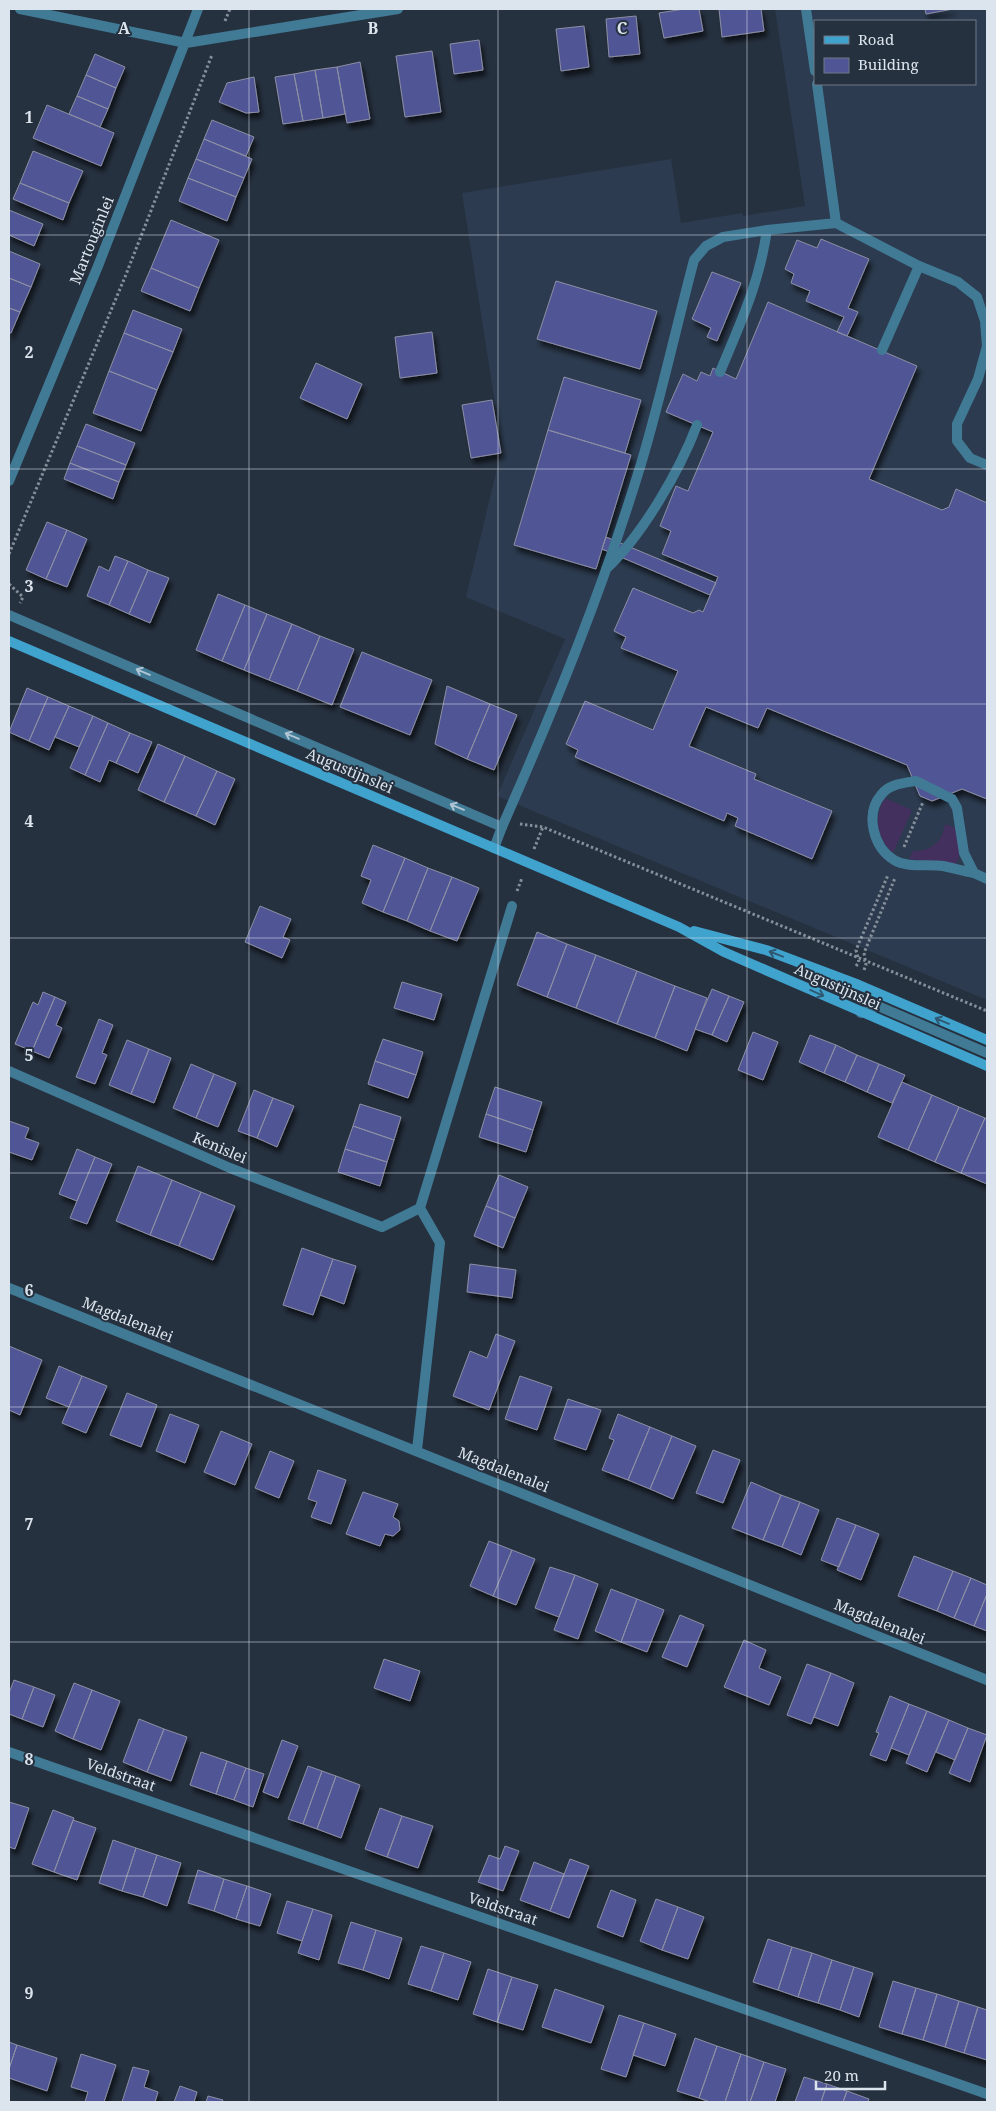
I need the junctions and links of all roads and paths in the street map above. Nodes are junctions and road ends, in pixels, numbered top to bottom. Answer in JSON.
{"nodes":[{"id":1,"x":20,"y":9,"type":"edge"},
{"id":2,"x":198,"y":9,"type":"edge"},
{"id":3,"x":230,"y":9,"type":"edge"},
{"id":4,"x":398,"y":9,"type":"edge"},
{"id":5,"x":806,"y":9,"type":"edge"},
{"id":6,"x":219,"y":37,"type":"junction"},
{"id":7,"x":186,"y":43,"type":"junction"},
{"id":8,"x":814,"y":64,"type":"edge"},
{"id":9,"x":816,"y":85,"type":"edge"},
{"id":10,"x":836,"y":224,"type":"junction"},
{"id":11,"x":767,"y":230,"type":"junction"},
{"id":12,"x":919,"y":266,"type":"junction"},
{"id":13,"x":882,"y":350,"type":"dead end"},
{"id":14,"x":720,"y":372,"type":"dead end"},
{"id":15,"x":697,"y":425,"type":"dead end"},
{"id":16,"x":987,"y":464,"type":"edge"},
{"id":17,"x":9,"y":481,"type":"edge"},
{"id":18,"x":9,"y":554,"type":"edge"},
{"id":19,"x":606,"y":570,"type":"junction"},
{"id":20,"x":9,"y":615,"type":"edge"},
{"id":21,"x":9,"y":641,"type":"edge"},
{"id":22,"x":930,"y":787,"type":"junction"},
{"id":23,"x":502,"y":827,"type":"junction"},
{"id":24,"x":494,"y":848,"type":"junction"},
{"id":25,"x":898,"y":861,"type":"junction"},
{"id":26,"x":974,"y":873,"type":"junction"},
{"id":27,"x":987,"y":879,"type":"edge"},
{"id":28,"x":512,"y":906,"type":"dead end"},
{"id":29,"x":679,"y":927,"type":"junction"},
{"id":30,"x":857,"y":957,"type":"junction"},
{"id":31,"x":865,"y":960,"type":"junction"},
{"id":32,"x":854,"y":983,"type":"junction"},
{"id":33,"x":987,"y":1011,"type":"edge"},
{"id":34,"x":861,"y":1013,"type":"junction"},
{"id":35,"x":987,"y":1040,"type":"edge"},
{"id":36,"x":987,"y":1053,"type":"edge"},
{"id":37,"x":987,"y":1066,"type":"edge"},
{"id":38,"x":9,"y":1071,"type":"edge"},
{"id":39,"x":420,"y":1208,"type":"junction"},
{"id":40,"x":9,"y":1288,"type":"edge"},
{"id":41,"x":417,"y":1450,"type":"junction"},
{"id":42,"x":987,"y":1680,"type":"edge"},
{"id":43,"x":9,"y":1752,"type":"edge"},
{"id":44,"x":987,"y":2094,"type":"edge"}],
"edges":[{"from":1,"to":7,"type":"street"},
{"from":2,"to":7,"type":"street","name":"Martouginlei"},
{"from":3,"to":6,"type":"path"},
{"from":4,"to":6,"type":"street"},
{"from":5,"to":8,"type":"street"},
{"from":6,"to":7,"type":"street"},
{"from":6,"to":18,"type":"path"},
{"from":7,"to":17,"type":"street","name":"Martouginlei"},
{"from":9,"to":10,"type":"street"},
{"from":10,"to":11,"type":"street"},
{"from":10,"to":12,"type":"street"},
{"from":11,"to":14,"type":"street"},
{"from":11,"to":19,"type":"street"},
{"from":12,"to":13,"type":"street"},
{"from":12,"to":16,"type":"street"},
{"from":15,"to":19,"type":"street"},
{"from":19,"to":23,"type":"street"},
{"from":23,"to":20,"type":"street","name":"Augustijnslei","one_way":true},
{"from":21,"to":24,"type":"street","name":"Augustijnslei"},
{"from":22,"to":25,"type":"path"},
{"from":22,"to":25,"type":"street"},
{"from":22,"to":26,"type":"street"},
{"from":23,"to":24,"type":"street"},
{"from":23,"to":30,"type":"path"},
{"from":24,"to":29,"type":"street","name":"Augustijnslei"},
{"from":25,"to":26,"type":"street"},
{"from":25,"to":30,"type":"path"},
{"from":25,"to":31,"type":"path"},
{"from":26,"to":27,"type":"street"},
{"from":28,"to":39,"type":"street"},
{"from":32,"to":29,"type":"street","name":"Augustijnslei","one_way":true},
{"from":29,"to":34,"type":"street","name":"Augustijnslei","one_way":true},
{"from":30,"to":31,"type":"path"},
{"from":30,"to":32,"type":"path"},
{"from":31,"to":32,"type":"path"},
{"from":31,"to":33,"type":"path"},
{"from":35,"to":32,"type":"street","name":"Augustijnslei","one_way":true},
{"from":34,"to":36,"type":"street"},
{"from":34,"to":37,"type":"street","name":"Augustijnslei"},
{"from":38,"to":39,"type":"street","name":"Kenislei"},
{"from":39,"to":41,"type":"street"},
{"from":40,"to":41,"type":"street","name":"Magdalenalei"},
{"from":41,"to":42,"type":"street","name":"Magdalenalei"},
{"from":43,"to":44,"type":"street","name":"Veldstraat"}]}
